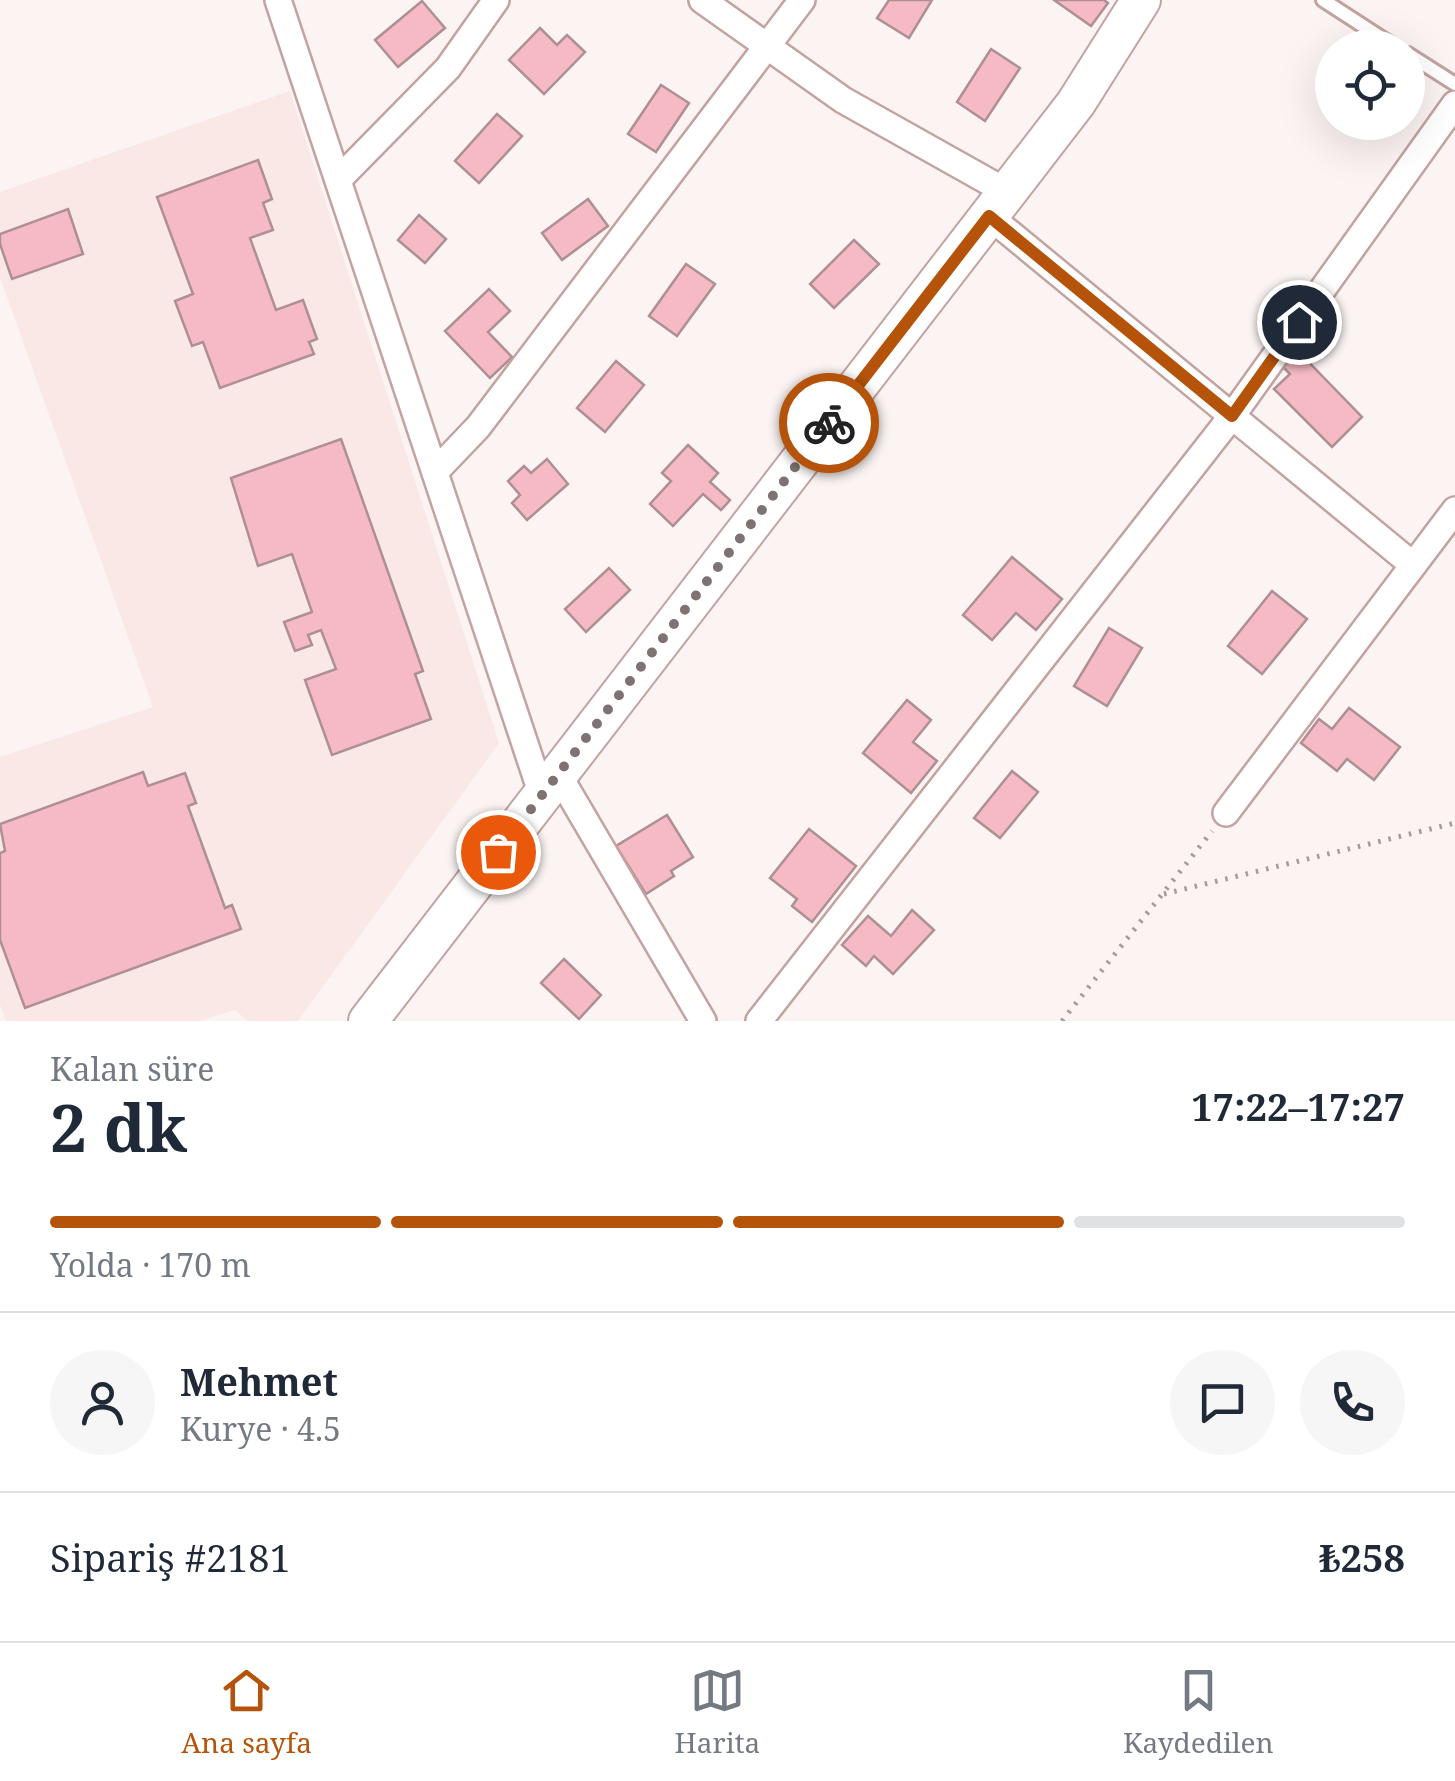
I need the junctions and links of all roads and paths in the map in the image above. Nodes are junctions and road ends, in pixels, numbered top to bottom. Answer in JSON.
{"nodes":[{"id":1,"x":278,"y":0,"type":"edge"},
{"id":2,"x":496,"y":0,"type":"edge"},
{"id":3,"x":702,"y":0,"type":"edge"},
{"id":4,"x":802,"y":0,"type":"edge"},
{"id":5,"x":1141,"y":0,"type":"edge"},
{"id":6,"x":1323,"y":0,"type":"edge"},
{"id":7,"x":1370,"y":30,"type":"edge"},
{"id":8,"x":766,"y":47,"type":"junction"},
{"id":9,"x":1425,"y":65,"type":"edge"},
{"id":10,"x":1455,"y":84,"type":"edge"},
{"id":11,"x":1455,"y":104,"type":"edge"},
{"id":12,"x":338,"y":180,"type":"junction"},
{"id":13,"x":998,"y":204,"type":"junction"},
{"id":14,"x":1232,"y":416,"type":"junction"},
{"id":15,"x":435,"y":472,"type":"junction"},
{"id":16,"x":1455,"y":510,"type":"edge"},
{"id":17,"x":1413,"y":565,"type":"junction"},
{"id":18,"x":550,"y":785,"type":"junction"},
{"id":19,"x":1226,"y":812,"type":"joint"},
{"id":20,"x":1455,"y":823,"type":"edge"},
{"id":21,"x":1164,"y":894,"type":"junction"},
{"id":22,"x":368,"y":1021,"type":"edge"},
{"id":23,"x":703,"y":1021,"type":"edge"},
{"id":24,"x":758,"y":1021,"type":"edge"},
{"id":25,"x":1062,"y":1021,"type":"edge"}],
"edges":[{"from":1,"to":12,"type":"street"},
{"from":2,"to":12,"type":"street"},
{"from":3,"to":8,"type":"street"},
{"from":4,"to":8,"type":"street"},
{"from":5,"to":13,"type":"main road"},
{"from":6,"to":7,"type":"lane"},
{"from":8,"to":13,"type":"street"},
{"from":8,"to":15,"type":"street"},
{"from":9,"to":10,"type":"lane"},
{"from":11,"to":14,"type":"street"},
{"from":12,"to":15,"type":"street"},
{"from":13,"to":14,"type":"street"},
{"from":13,"to":18,"type":"main road"},
{"from":14,"to":17,"type":"street"},
{"from":14,"to":24,"type":"street"},
{"from":15,"to":18,"type":"street"},
{"from":16,"to":17,"type":"street"},
{"from":17,"to":19,"type":"street"},
{"from":18,"to":22,"type":"main road"},
{"from":18,"to":23,"type":"street"},
{"from":19,"to":21,"type":"path"},
{"from":20,"to":21,"type":"path"},
{"from":21,"to":25,"type":"path"}]}
